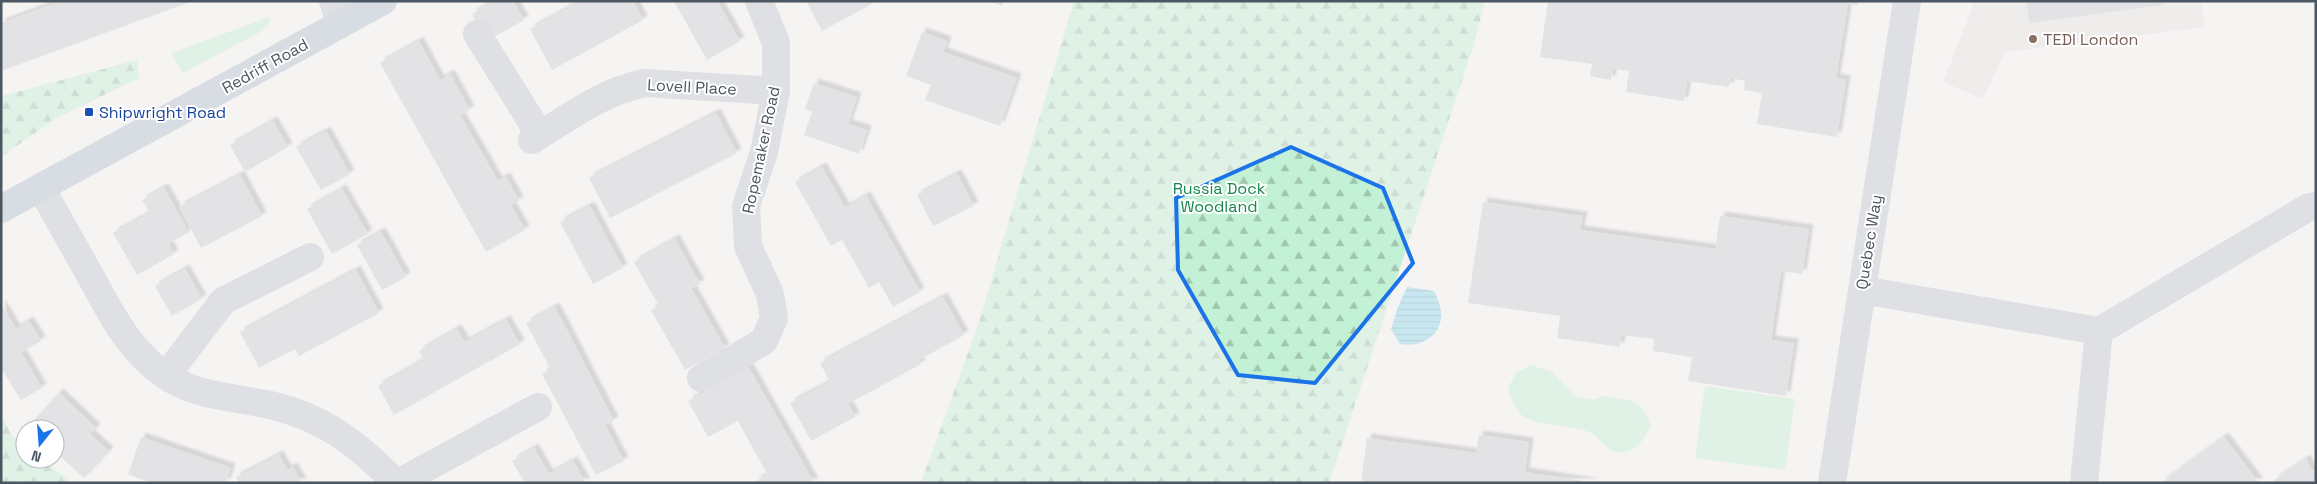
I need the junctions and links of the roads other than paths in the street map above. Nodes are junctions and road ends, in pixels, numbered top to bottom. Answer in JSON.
{"nodes":[{"id":1,"x":383,"y":1,"type":"edge"},
{"id":2,"x":759,"y":1,"type":"edge"},
{"id":3,"x":1907,"y":1,"type":"edge"},
{"id":4,"x":336,"y":13,"type":"edge"},
{"id":5,"x":477,"y":34,"type":"dead end"},
{"id":6,"x":776,"y":91,"type":"junction"},
{"id":7,"x":41,"y":188,"type":"junction"},
{"id":8,"x":2316,"y":206,"type":"edge"},
{"id":9,"x":1,"y":209,"type":"edge"},
{"id":10,"x":310,"y":256,"type":"dead end"},
{"id":11,"x":1862,"y":290,"type":"junction"},
{"id":12,"x":2099,"y":332,"type":"junction"},
{"id":13,"x":166,"y":376,"type":"junction"},
{"id":14,"x":701,"y":378,"type":"dead end"},
{"id":15,"x":538,"y":407,"type":"dead end"},
{"id":16,"x":397,"y":483,"type":"edge"},
{"id":17,"x":1832,"y":483,"type":"edge"},
{"id":18,"x":2084,"y":483,"type":"edge"}],
"edges":[{"from":1,"to":4,"type":"main road","name":"Redriff Road"},
{"from":2,"to":6,"type":"street","name":"Ropemaker Road"},
{"from":3,"to":11,"type":"street","name":"Quebec Way"},
{"from":4,"to":7,"type":"main road","name":"Redriff Road"},
{"from":5,"to":6,"type":"street","name":"Lovell Place"},
{"from":6,"to":14,"type":"street","name":"Ropemaker Road"},
{"from":7,"to":9,"type":"main road","name":"Redriff Road"},
{"from":7,"to":13,"type":"street"},
{"from":8,"to":12,"type":"street"},
{"from":10,"to":13,"type":"street"},
{"from":11,"to":12,"type":"street"},
{"from":11,"to":17,"type":"street","name":"Quebec Way"},
{"from":12,"to":18,"type":"street"},
{"from":13,"to":16,"type":"street"},
{"from":15,"to":16,"type":"street"}]}
